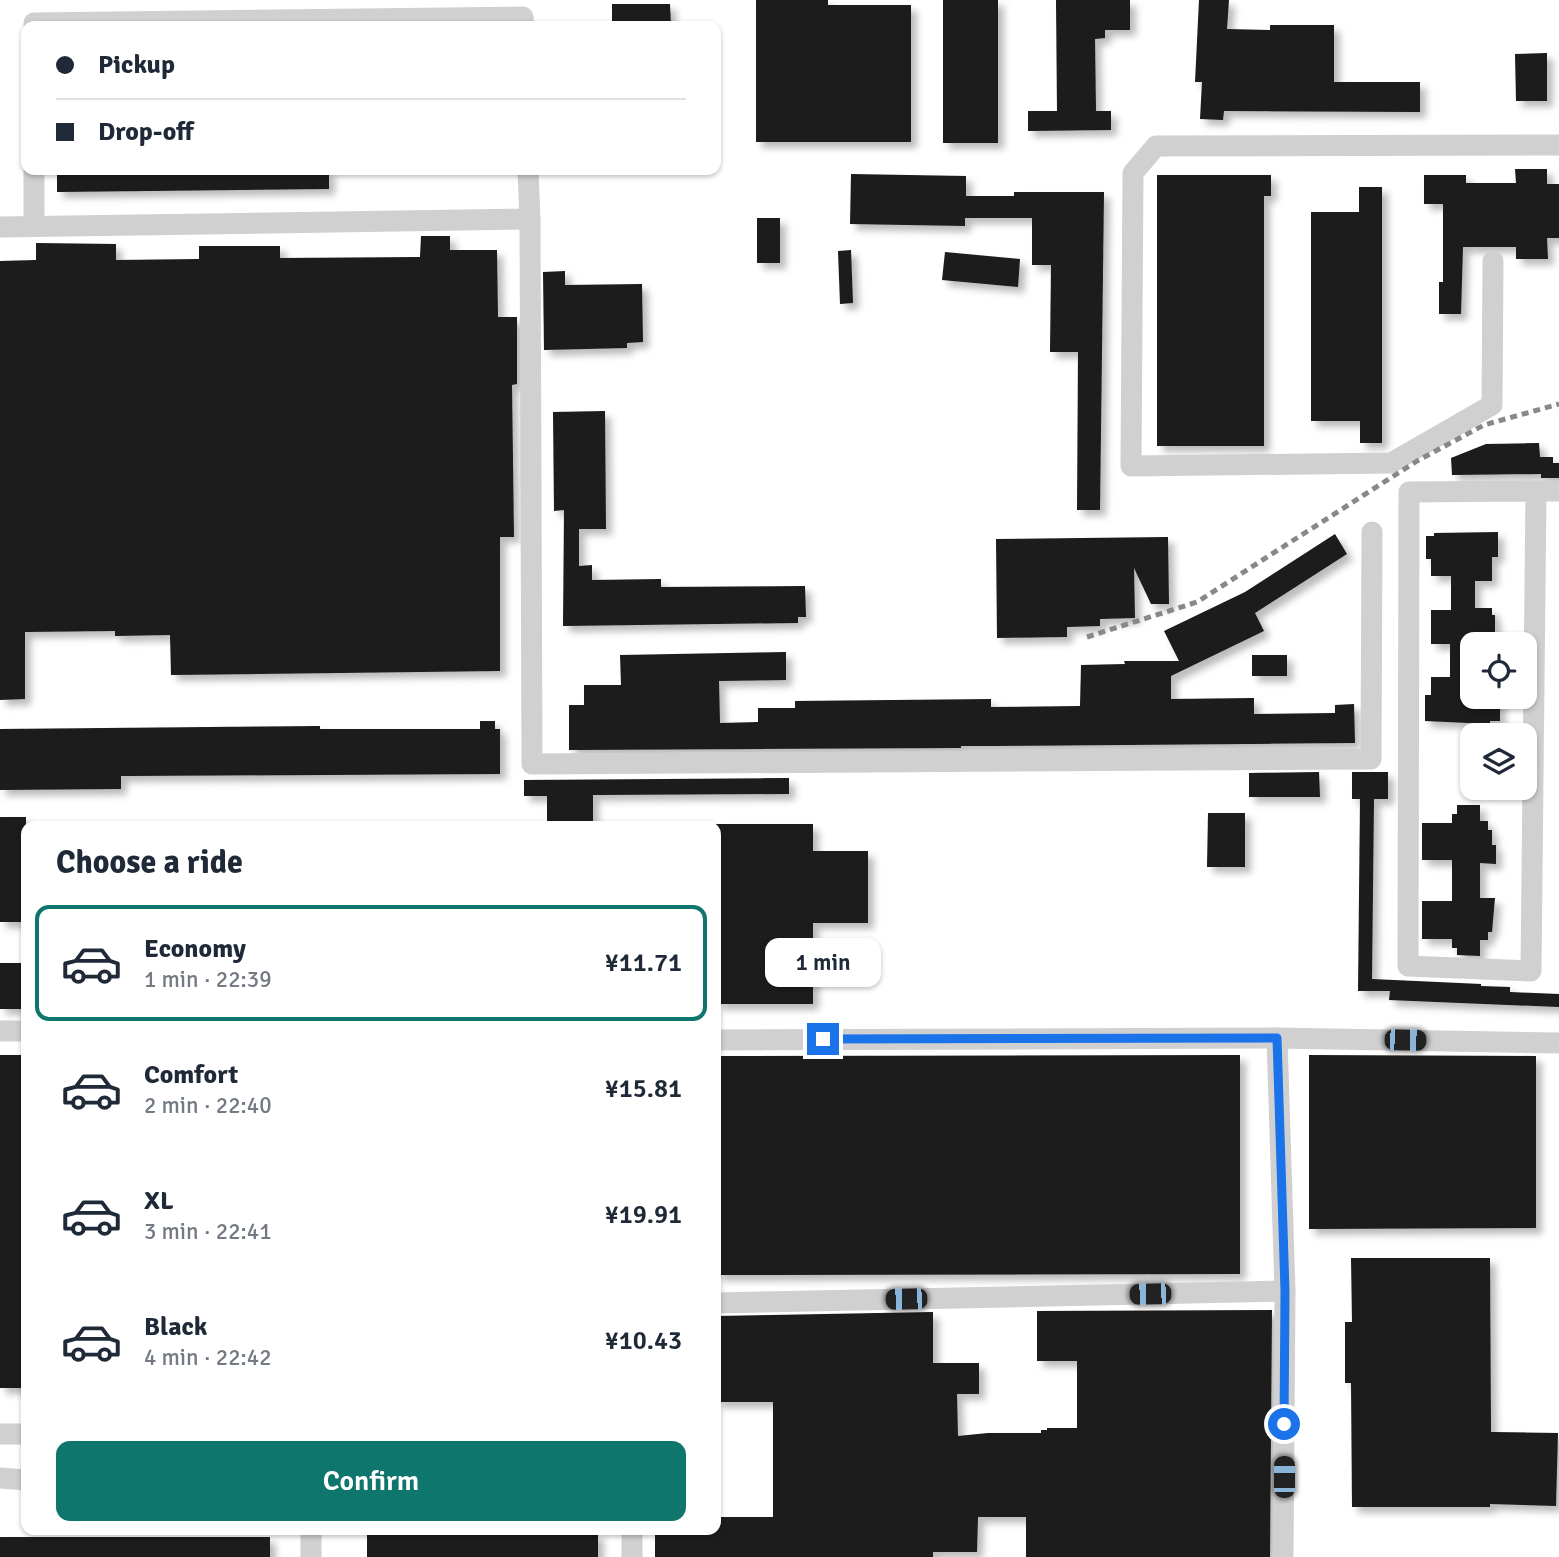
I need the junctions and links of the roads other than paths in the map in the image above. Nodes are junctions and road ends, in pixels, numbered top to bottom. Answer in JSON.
{"nodes":[{"id":1,"x":230,"y":21,"type":"edge"},
{"id":2,"x":523,"y":21,"type":"edge"},
{"id":3,"x":1559,"y":145,"type":"edge"},
{"id":4,"x":34,"y":175,"type":"edge"},
{"id":5,"x":528,"y":175,"type":"edge"},
{"id":6,"x":530,"y":219,"type":"junction"},
{"id":7,"x":34,"y":226,"type":"junction"},
{"id":8,"x":0,"y":227,"type":"edge"},
{"id":9,"x":1493,"y":261,"type":"dead end"},
{"id":10,"x":1536,"y":491,"type":"junction"},
{"id":11,"x":1559,"y":491,"type":"edge"},
{"id":12,"x":1371,"y":532,"type":"dead end"},
{"id":13,"x":0,"y":1031,"type":"edge"},
{"id":14,"x":21,"y":1031,"type":"edge"},
{"id":15,"x":1277,"y":1038,"type":"junction"},
{"id":16,"x":721,"y":1040,"type":"edge"},
{"id":17,"x":1559,"y":1043,"type":"edge"},
{"id":18,"x":1285,"y":1291,"type":"junction"},
{"id":19,"x":721,"y":1303,"type":"edge"},
{"id":20,"x":0,"y":1433,"type":"edge"},
{"id":21,"x":21,"y":1434,"type":"edge"},
{"id":22,"x":0,"y":1478,"type":"edge"},
{"id":23,"x":21,"y":1480,"type":"edge"},
{"id":24,"x":311,"y":1535,"type":"edge"},
{"id":25,"x":632,"y":1535,"type":"edge"},
{"id":26,"x":310,"y":1557,"type":"edge"},
{"id":27,"x":632,"y":1557,"type":"edge"},
{"id":28,"x":1283,"y":1557,"type":"edge"}],
"edges":[{"from":1,"to":2,"type":"street"},
{"from":3,"to":9,"type":"street"},
{"from":4,"to":7,"type":"street"},
{"from":5,"to":6,"type":"street"},
{"from":6,"to":7,"type":"street"},
{"from":6,"to":12,"type":"street"},
{"from":7,"to":8,"type":"street"},
{"from":10,"to":10,"type":"street"},
{"from":10,"to":11,"type":"street"},
{"from":13,"to":14,"type":"street"},
{"from":15,"to":16,"type":"street"},
{"from":15,"to":17,"type":"street"},
{"from":15,"to":18,"type":"street"},
{"from":18,"to":19,"type":"street"},
{"from":18,"to":28,"type":"street"},
{"from":20,"to":21,"type":"street"},
{"from":22,"to":23,"type":"street"},
{"from":24,"to":26,"type":"street"},
{"from":25,"to":27,"type":"street"}]}
